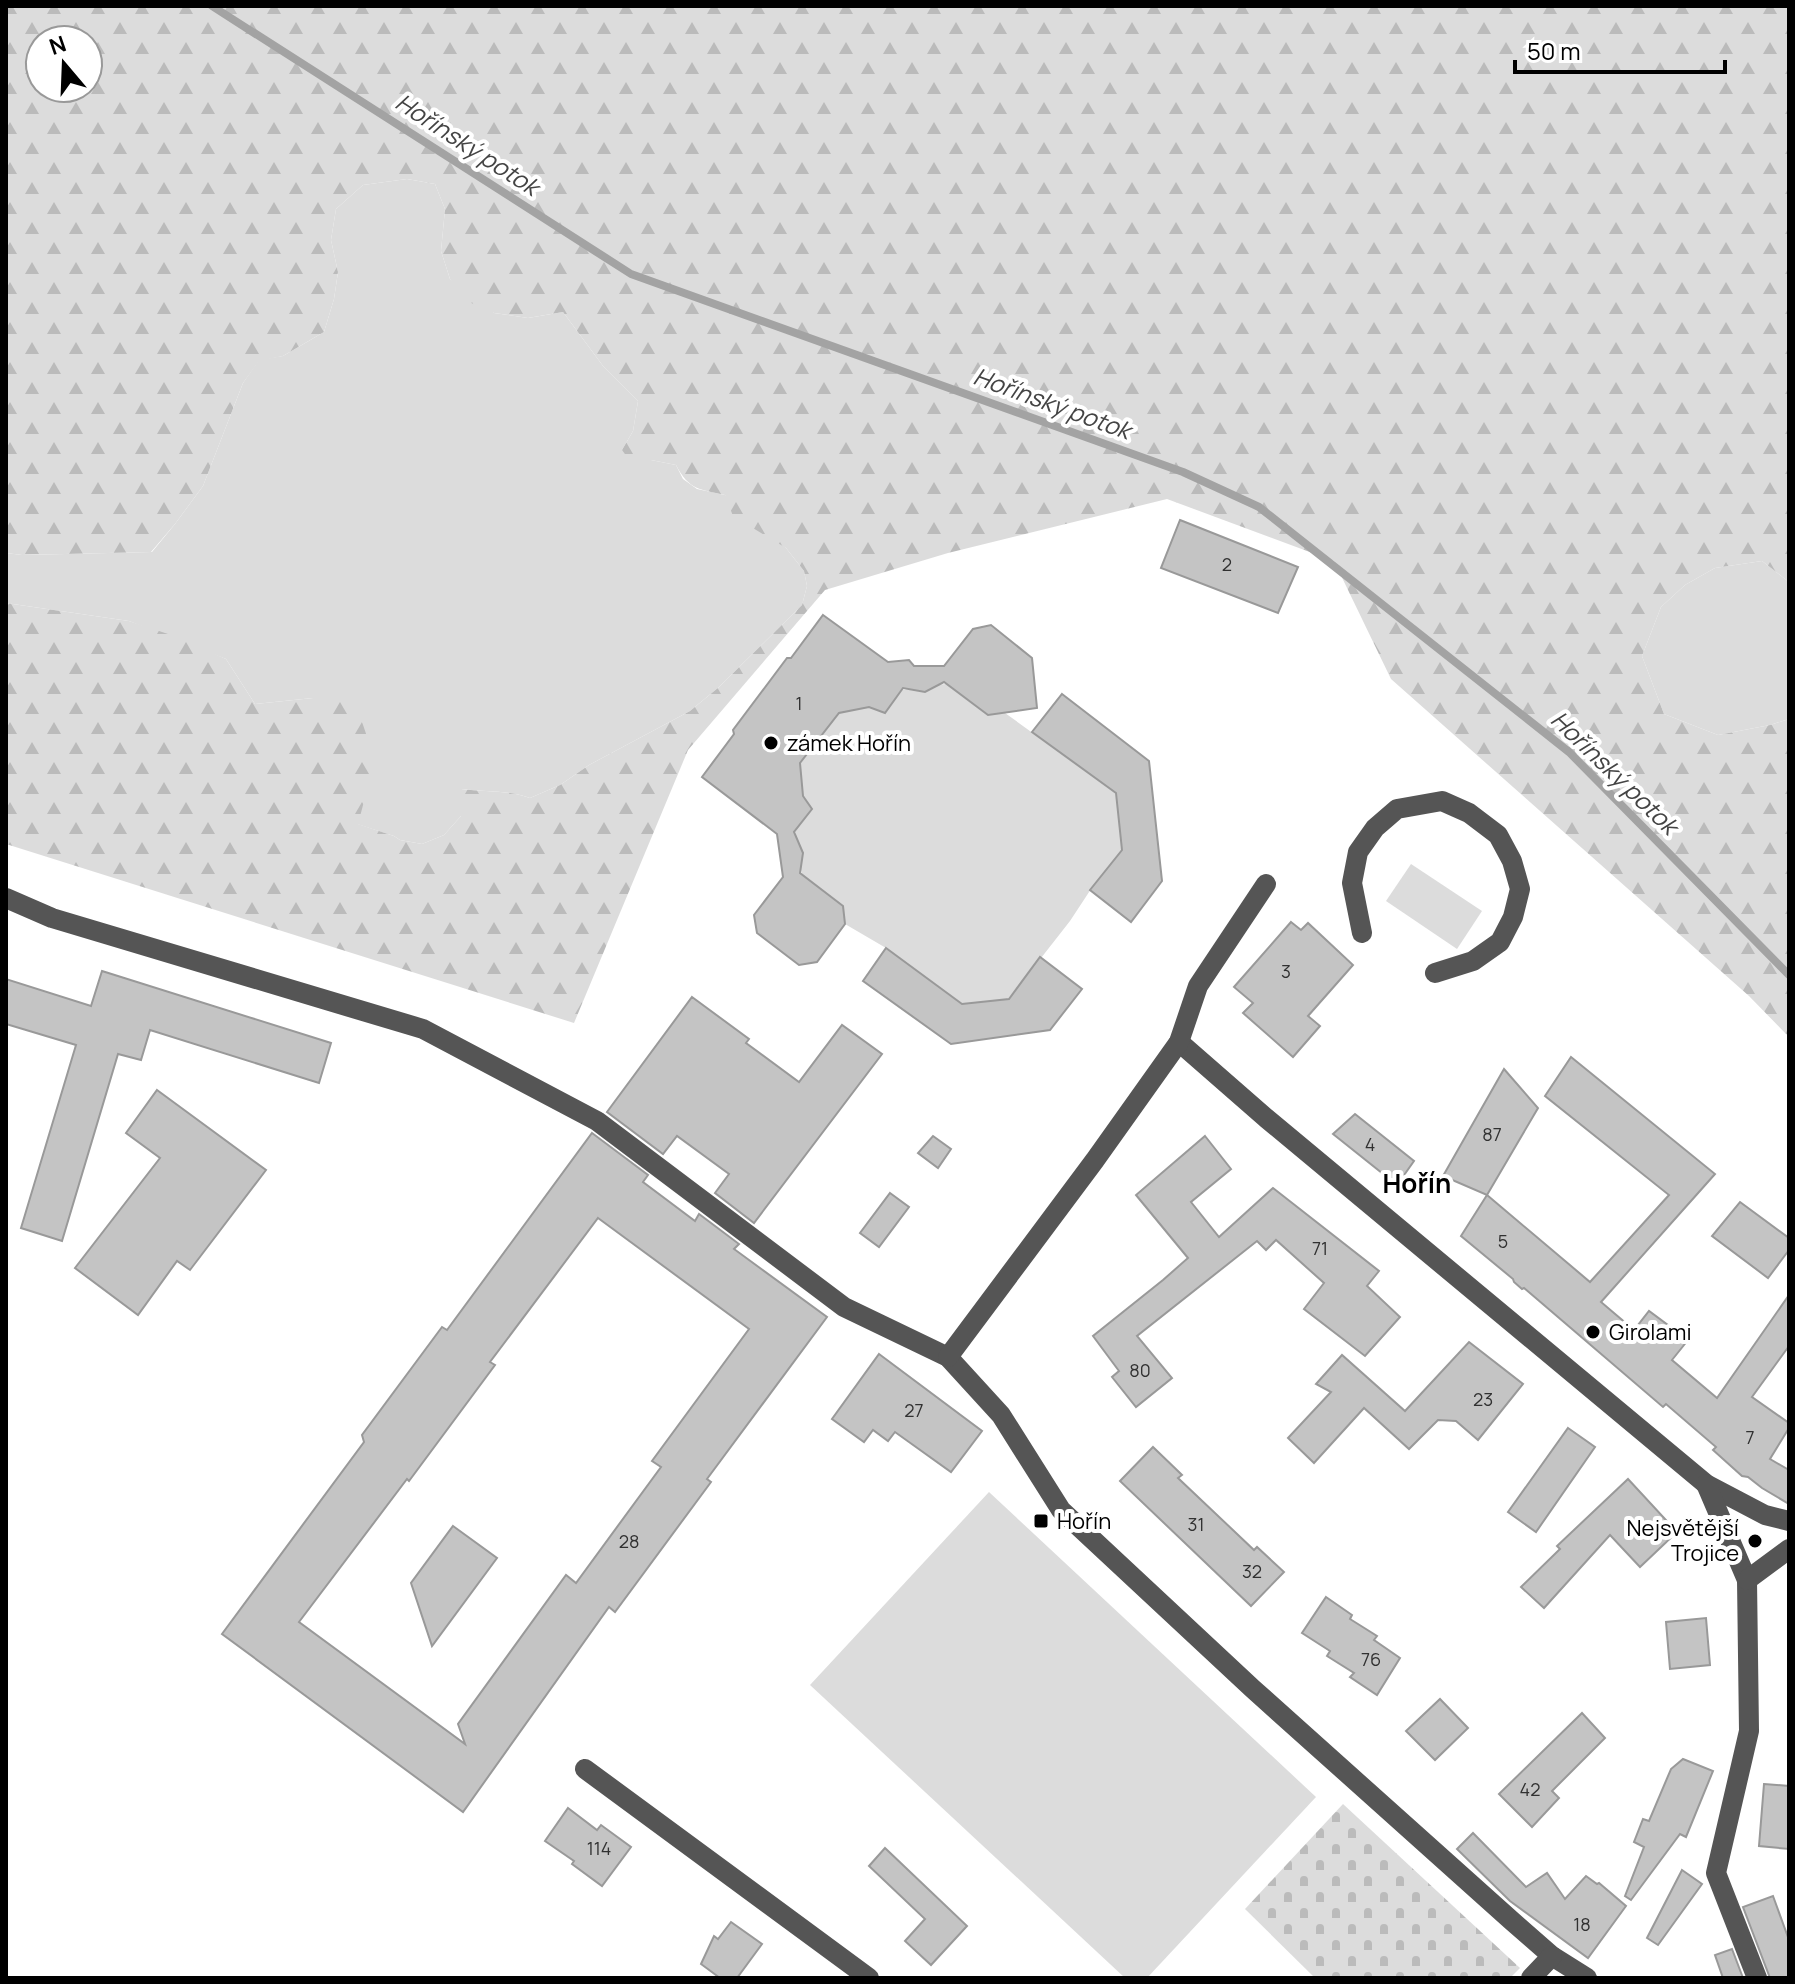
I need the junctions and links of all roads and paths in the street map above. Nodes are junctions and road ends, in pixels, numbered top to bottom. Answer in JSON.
{"nodes":[{"id":1,"x":1266,"y":884,"type":"dead end"},
{"id":2,"x":6,"y":898,"type":"edge"},
{"id":3,"x":1362,"y":933,"type":"dead end"},
{"id":4,"x":1435,"y":973,"type":"dead end"},
{"id":5,"x":1179,"y":1042,"type":"junction"},
{"id":6,"x":948,"y":1357,"type":"junction"},
{"id":7,"x":1706,"y":1484,"type":"junction"},
{"id":8,"x":1789,"y":1521,"type":"edge"},
{"id":9,"x":1789,"y":1549,"type":"edge"},
{"id":10,"x":1747,"y":1580,"type":"junction"},
{"id":11,"x":585,"y":1769,"type":"dead end"},
{"id":12,"x":1552,"y":1956,"type":"junction"},
{"id":13,"x":869,"y":1978,"type":"edge"},
{"id":14,"x":1531,"y":1978,"type":"edge"},
{"id":15,"x":1587,"y":1978,"type":"edge"},
{"id":16,"x":1757,"y":1978,"type":"edge"}],
"edges":[{"from":1,"to":5,"type":"street"},
{"from":2,"to":6,"type":"street"},
{"from":3,"to":4,"type":"street"},
{"from":5,"to":6,"type":"street"},
{"from":5,"to":7,"type":"street"},
{"from":6,"to":12,"type":"street"},
{"from":7,"to":8,"type":"street"},
{"from":7,"to":10,"type":"street"},
{"from":9,"to":10,"type":"street"},
{"from":10,"to":16,"type":"street"},
{"from":11,"to":13,"type":"street"},
{"from":12,"to":14,"type":"street"},
{"from":12,"to":15,"type":"street"}]}
